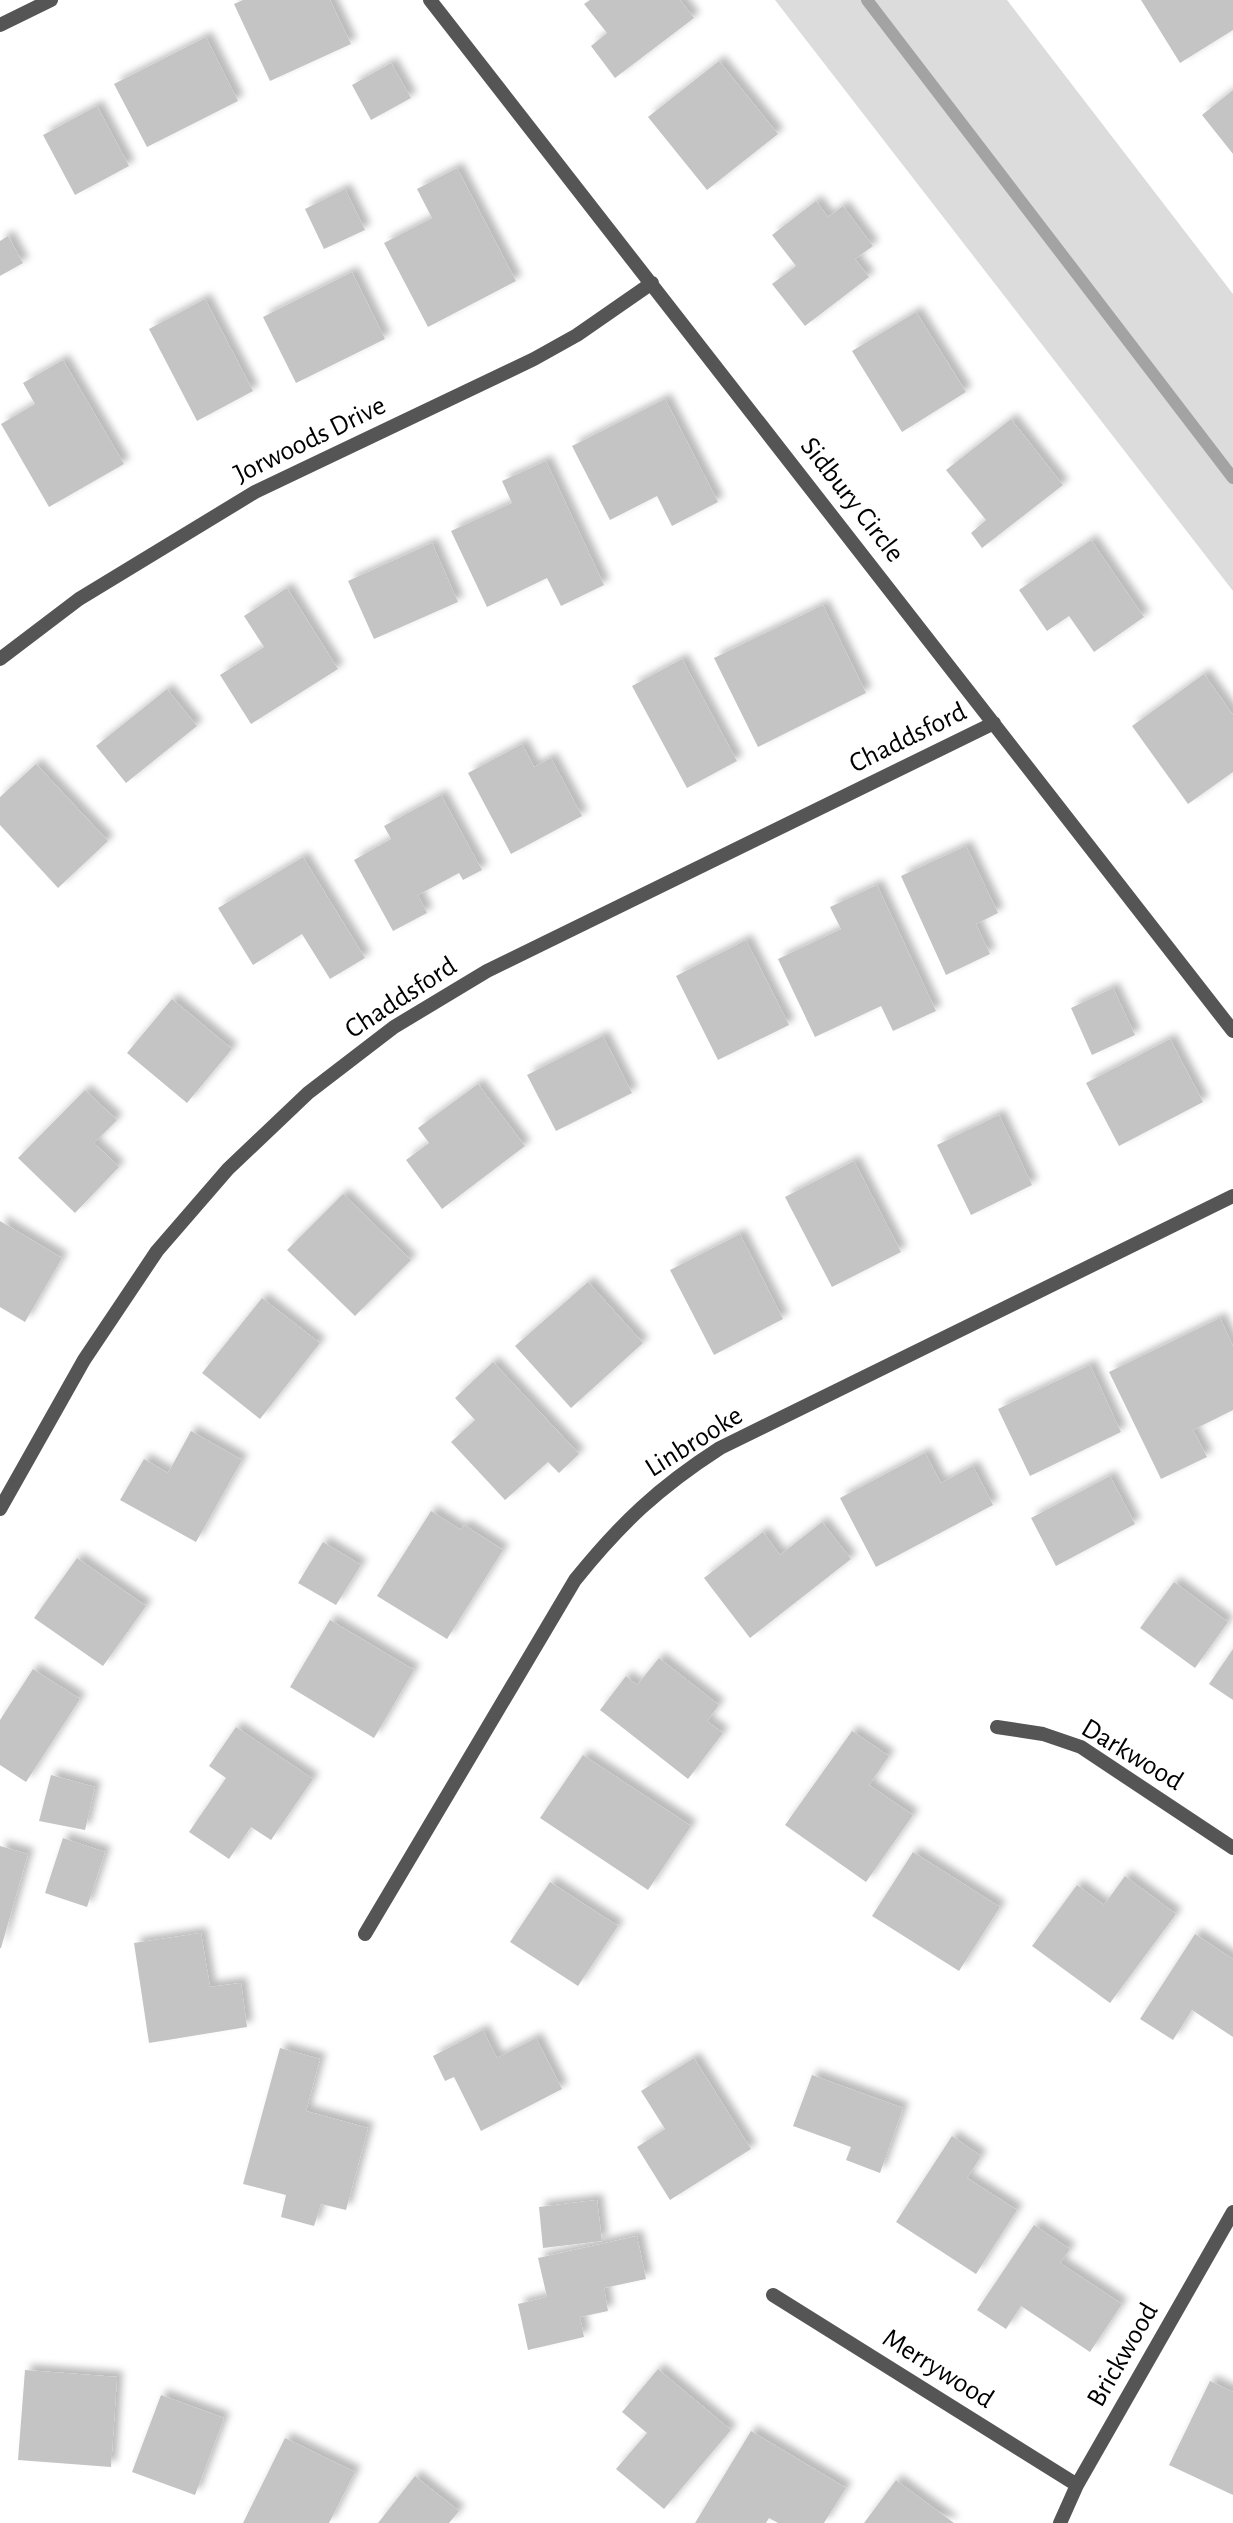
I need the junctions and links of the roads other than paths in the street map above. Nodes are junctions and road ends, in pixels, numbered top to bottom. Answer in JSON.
{"nodes":[{"id":1,"x":51,"y":0,"type":"edge"},
{"id":2,"x":430,"y":0,"type":"edge"},
{"id":3,"x":0,"y":25,"type":"edge"},
{"id":4,"x":652,"y":283,"type":"junction"},
{"id":5,"x":0,"y":659,"type":"edge"},
{"id":6,"x":994,"y":723,"type":"junction"},
{"id":7,"x":1233,"y":1031,"type":"edge"},
{"id":8,"x":1233,"y":1196,"type":"edge"},
{"id":9,"x":0,"y":1509,"type":"edge"},
{"id":10,"x":997,"y":1727,"type":"dead end"},
{"id":11,"x":1233,"y":1848,"type":"edge"},
{"id":12,"x":365,"y":1934,"type":"dead end"},
{"id":13,"x":1233,"y":2212,"type":"edge"},
{"id":14,"x":773,"y":2295,"type":"dead end"},
{"id":15,"x":1077,"y":2486,"type":"junction"},
{"id":16,"x":1060,"y":2523,"type":"edge"}],
"edges":[{"from":1,"to":3,"type":"street"},
{"from":2,"to":4,"type":"street","name":"Sidbury Circle"},
{"from":4,"to":5,"type":"street","name":"Jorwoods Drive"},
{"from":4,"to":6,"type":"street","name":"Sidbury Circle"},
{"from":6,"to":7,"type":"street","name":"Sidbury Circle"},
{"from":6,"to":9,"type":"street","name":"Chaddsford"},
{"from":8,"to":12,"type":"street","name":"Linbrooke"},
{"from":10,"to":11,"type":"street","name":"Darkwood"},
{"from":13,"to":15,"type":"street","name":"Brickwood"},
{"from":14,"to":15,"type":"street","name":"Merrywood"},
{"from":15,"to":16,"type":"street","name":"Brickwood"}]}
